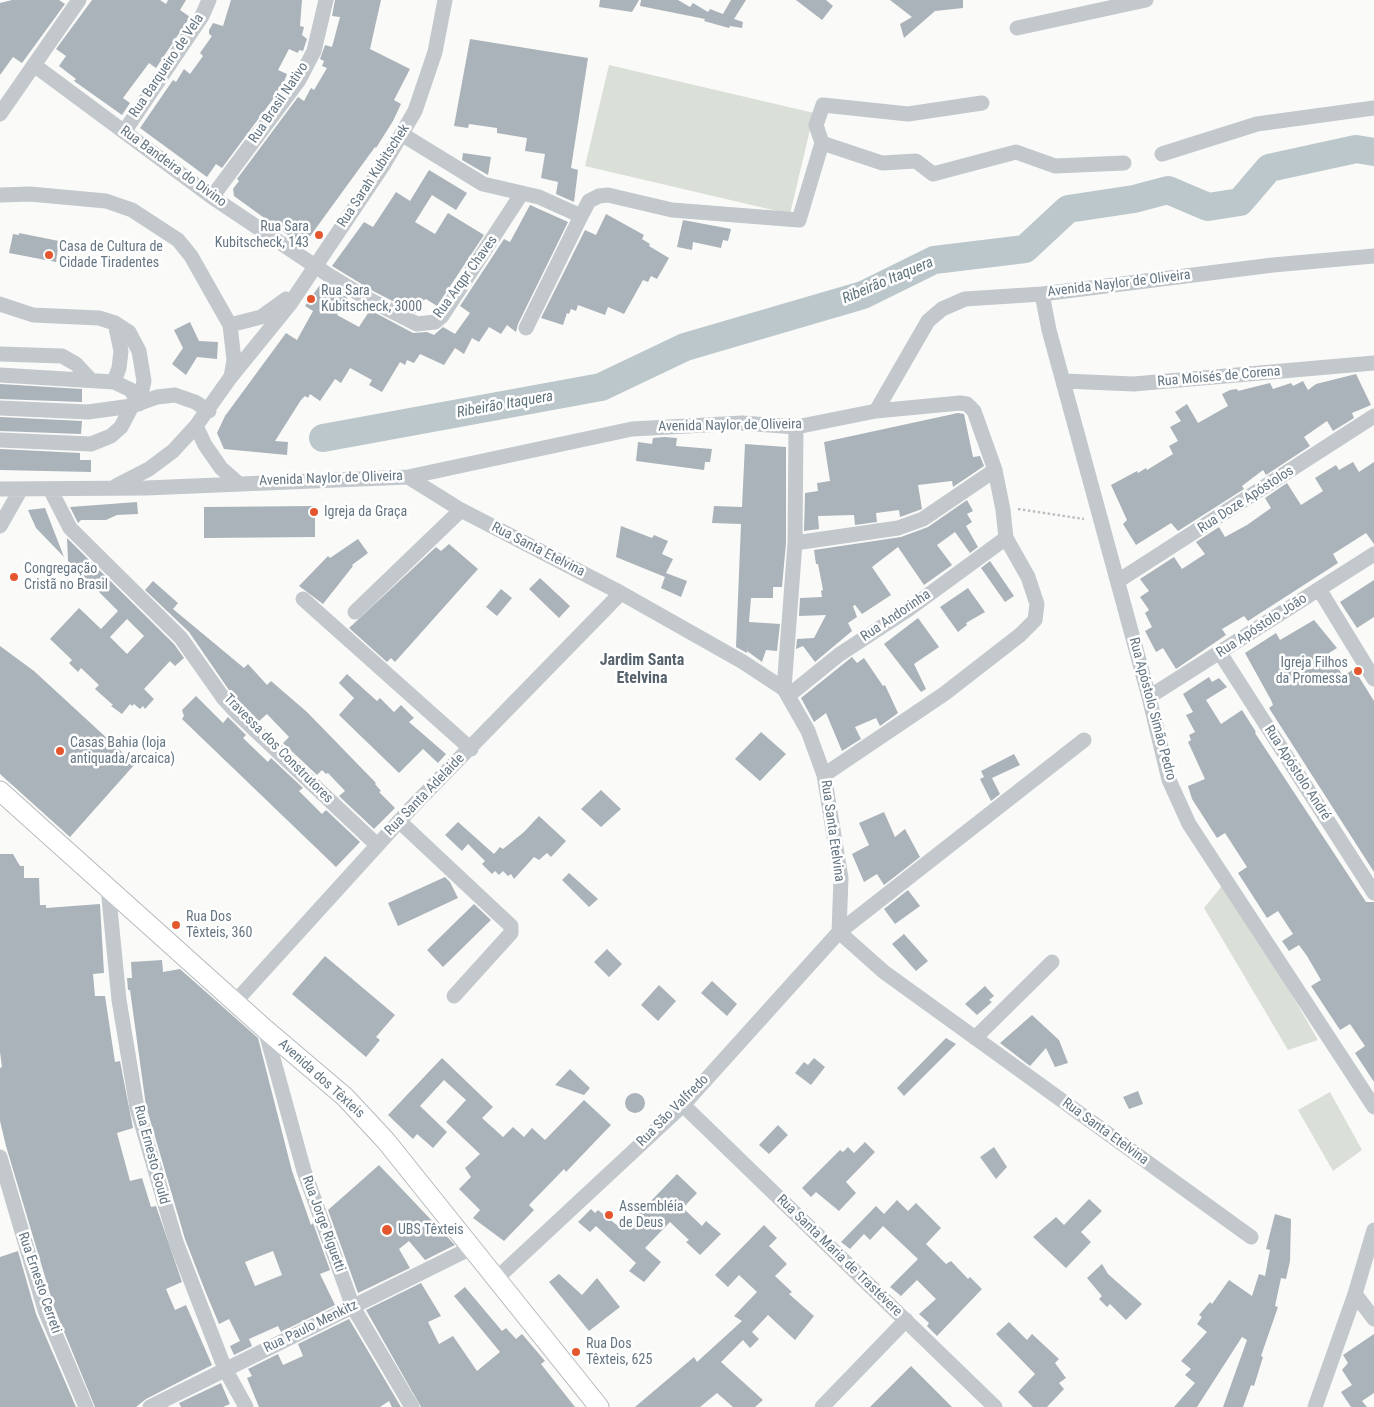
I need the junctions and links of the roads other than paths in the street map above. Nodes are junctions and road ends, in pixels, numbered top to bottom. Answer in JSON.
{"nodes":[{"id":1,"x":79,"y":0,"type":"edge"},
{"id":2,"x":209,"y":0,"type":"edge"},
{"id":3,"x":326,"y":0,"type":"edge"},
{"id":4,"x":445,"y":0,"type":"edge"},
{"id":5,"x":1146,"y":0,"type":"edge"},
{"id":6,"x":1017,"y":28,"type":"dead end"},
{"id":7,"x":34,"y":65,"type":"junction"},
{"id":8,"x":982,"y":103,"type":"dead end"},
{"id":9,"x":1374,"y":108,"type":"edge"},
{"id":10,"x":0,"y":114,"type":"edge"},
{"id":11,"x":124,"y":132,"type":"junction"},
{"id":12,"x":403,"y":136,"type":"junction"},
{"id":13,"x":822,"y":143,"type":"junction"},
{"id":14,"x":1162,"y":154,"type":"dead end"},
{"id":15,"x":1124,"y":163,"type":"dead end"},
{"id":16,"x":522,"y":193,"type":"junction"},
{"id":17,"x":0,"y":195,"type":"edge"},
{"id":18,"x":212,"y":197,"type":"junction"},
{"id":19,"x":581,"y":216,"type":"junction"},
{"id":20,"x":1374,"y":256,"type":"edge"},
{"id":21,"x":315,"y":264,"type":"junction"},
{"id":22,"x":301,"y":285,"type":"junction"},
{"id":23,"x":1042,"y":294,"type":"junction"},
{"id":24,"x":0,"y":304,"type":"edge"},
{"id":25,"x":115,"y":323,"type":"junction"},
{"id":26,"x":230,"y":325,"type":"junction"},
{"id":27,"x":526,"y":328,"type":"dead end"},
{"id":28,"x":0,"y":354,"type":"edge"},
{"id":29,"x":1374,"y":363,"type":"edge"},
{"id":30,"x":0,"y":375,"type":"edge"},
{"id":31,"x":230,"y":378,"type":"junction"},
{"id":32,"x":90,"y":379,"type":"junction"},
{"id":33,"x":1064,"y":381,"type":"junction"},
{"id":34,"x":114,"y":382,"type":"junction"},
{"id":35,"x":136,"y":405,"type":"junction"},
{"id":36,"x":0,"y":408,"type":"edge"},
{"id":37,"x":208,"y":411,"type":"junction"},
{"id":38,"x":876,"y":411,"type":"junction"},
{"id":39,"x":1374,"y":416,"type":"edge"},
{"id":40,"x":196,"y":426,"type":"junction"},
{"id":41,"x":796,"y":427,"type":"junction"},
{"id":42,"x":0,"y":440,"type":"edge"},
{"id":43,"x":995,"y":470,"type":"junction"},
{"id":44,"x":408,"y":477,"type":"junction"},
{"id":45,"x":238,"y":483,"type":"junction"},
{"id":46,"x":0,"y":489,"type":"edge"},
{"id":47,"x":21,"y":489,"type":"junction"},
{"id":48,"x":50,"y":489,"type":"junction"},
{"id":49,"x":110,"y":489,"type":"junction"},
{"id":50,"x":461,"y":510,"type":"junction"},
{"id":51,"x":0,"y":526,"type":"edge"},
{"id":52,"x":1006,"y":538,"type":"junction"},
{"id":53,"x":795,"y":543,"type":"junction"},
{"id":54,"x":1374,"y":554,"type":"edge"},
{"id":55,"x":1118,"y":581,"type":"junction"},
{"id":56,"x":1319,"y":589,"type":"junction"},
{"id":57,"x":621,"y":594,"type":"junction"},
{"id":58,"x":302,"y":599,"type":"dead end"},
{"id":59,"x":355,"y":612,"type":"dead end"},
{"id":60,"x":1220,"y":653,"type":"junction"},
{"id":61,"x":1374,"y":679,"type":"edge"},
{"id":62,"x":786,"y":692,"type":"junction"},
{"id":63,"x":1148,"y":697,"type":"junction"},
{"id":64,"x":1084,"y":740,"type":"dead end"},
{"id":65,"x":471,"y":749,"type":"junction"},
{"id":66,"x":824,"y":775,"type":"junction"},
{"id":67,"x":0,"y":791,"type":"edge"},
{"id":68,"x":399,"y":821,"type":"junction"},
{"id":69,"x":377,"y":845,"type":"junction"},
{"id":70,"x":108,"y":888,"type":"junction"},
{"id":71,"x":1374,"y":893,"type":"edge"},
{"id":72,"x":839,"y":932,"type":"junction"},
{"id":73,"x":1052,"y":962,"type":"dead end"},
{"id":74,"x":454,"y":996,"type":"dead end"},
{"id":75,"x":235,"y":1002,"type":"junction"},
{"id":76,"x":266,"y":1029,"type":"junction"},
{"id":77,"x":975,"y":1038,"type":"junction"},
{"id":78,"x":684,"y":1105,"type":"junction"},
{"id":79,"x":1374,"y":1106,"type":"edge"},
{"id":80,"x":1,"y":1164,"type":"edge"},
{"id":81,"x":1374,"y":1230,"type":"edge"},
{"id":82,"x":1250,"y":1237,"type":"dead end"},
{"id":83,"x":471,"y":1248,"type":"junction"},
{"id":84,"x":496,"y":1278,"type":"junction"},
{"id":85,"x":1355,"y":1294,"type":"junction"},
{"id":86,"x":353,"y":1307,"type":"junction"},
{"id":87,"x":1374,"y":1319,"type":"edge"},
{"id":88,"x":906,"y":1320,"type":"junction"},
{"id":89,"x":225,"y":1369,"type":"junction"},
{"id":90,"x":86,"y":1407,"type":"edge"},
{"id":91,"x":150,"y":1407,"type":"edge"},
{"id":92,"x":246,"y":1407,"type":"edge"},
{"id":93,"x":412,"y":1407,"type":"edge"},
{"id":94,"x":599,"y":1407,"type":"edge"},
{"id":95,"x":822,"y":1407,"type":"edge"},
{"id":96,"x":995,"y":1407,"type":"edge"},
{"id":97,"x":1315,"y":1407,"type":"edge"}],
"edges":[{"from":1,"to":7,"type":"street"},
{"from":2,"to":11,"type":"street","name":"Rua Barqueiro de Vela"},
{"from":3,"to":18,"type":"street","name":"Rua Brasil Nativo"},
{"from":4,"to":12,"type":"street","name":"Rua Sarah Kubitschek"},
{"from":5,"to":6,"type":"street"},
{"from":7,"to":10,"type":"street"},
{"from":7,"to":11,"type":"street","name":"Rua Bandeira do Divino"},
{"from":8,"to":13,"type":"street"},
{"from":9,"to":14,"type":"street"},
{"from":11,"to":18,"type":"street","name":"Rua Bandeira do Divino"},
{"from":12,"to":16,"type":"street"},
{"from":12,"to":21,"type":"street","name":"Rua Sarah Kubitschek"},
{"from":13,"to":15,"type":"street"},
{"from":13,"to":19,"type":"street"},
{"from":16,"to":19,"type":"street"},
{"from":16,"to":21,"type":"street","name":"Rua Arqpr Chaves"},
{"from":17,"to":26,"type":"street"},
{"from":18,"to":21,"type":"street","name":"Rua Bandeira do Divino"},
{"from":19,"to":27,"type":"street"},
{"from":20,"to":23,"type":"street","name":"Avenida Naylor de Oliveira"},
{"from":21,"to":22,"type":"street","name":"Rua Sarah Kubitschek"},
{"from":22,"to":26,"type":"street","name":"Rua Sarah Kubitschek"},
{"from":22,"to":31,"type":"street","name":"Rua Sarah Kubitschek"},
{"from":23,"to":33,"type":"street","name":"Rua Apóstolo Simão Pedro"},
{"from":23,"to":38,"type":"street","name":"Avenida Naylor de Oliveira"},
{"from":24,"to":25,"type":"street"},
{"from":25,"to":34,"type":"street"},
{"from":25,"to":35,"type":"street"},
{"from":26,"to":31,"type":"street"},
{"from":28,"to":32,"type":"street"},
{"from":29,"to":33,"type":"street","name":"Rua Moisés de Corena"},
{"from":30,"to":32,"type":"street"},
{"from":31,"to":37,"type":"street","name":"Rua Sarah Kubitschek"},
{"from":32,"to":34,"type":"street"},
{"from":33,"to":55,"type":"street","name":"Rua Apóstolo Simão Pedro"},
{"from":34,"to":35,"type":"street"},
{"from":35,"to":36,"type":"street"},
{"from":35,"to":37,"type":"street"},
{"from":35,"to":42,"type":"street"},
{"from":37,"to":40,"type":"street","name":"Rua Sarah Kubitschek"},
{"from":38,"to":41,"type":"street","name":"Avenida Naylor de Oliveira"},
{"from":38,"to":43,"type":"street"},
{"from":39,"to":55,"type":"street","name":"Rua Doze Apóstolos"},
{"from":40,"to":45,"type":"street"},
{"from":40,"to":49,"type":"street","name":"Rua Sarah Kubitschek"},
{"from":41,"to":44,"type":"street","name":"Avenida Naylor de Oliveira"},
{"from":41,"to":53,"type":"street"},
{"from":43,"to":52,"type":"street"},
{"from":43,"to":53,"type":"street"},
{"from":44,"to":45,"type":"street","name":"Avenida Naylor de Oliveira"},
{"from":44,"to":50,"type":"street","name":"Rua Santa Etelvina"},
{"from":45,"to":49,"type":"street","name":"Avenida Naylor de Oliveira"},
{"from":46,"to":47,"type":"street","name":"Avenida Naylor de Oliveira"},
{"from":47,"to":48,"type":"street","name":"Avenida Naylor de Oliveira"},
{"from":47,"to":51,"type":"street"},
{"from":48,"to":49,"type":"street","name":"Avenida Naylor de Oliveira"},
{"from":48,"to":69,"type":"street","name":"Travessa dos Construtores"},
{"from":50,"to":57,"type":"street","name":"Rua Santa Etelvina"},
{"from":50,"to":59,"type":"street"},
{"from":52,"to":62,"type":"street","name":"Rua Andorinha"},
{"from":52,"to":66,"type":"street"},
{"from":53,"to":62,"type":"street"},
{"from":54,"to":56,"type":"street","name":"Rua Apóstolo João"},
{"from":55,"to":63,"type":"street","name":"Rua Apóstolo Simão Pedro"},
{"from":56,"to":60,"type":"street","name":"Rua Apóstolo João"},
{"from":56,"to":61,"type":"street"},
{"from":57,"to":62,"type":"street","name":"Rua Santa Etelvina"},
{"from":57,"to":65,"type":"street","name":"Rua Santa Adelaide"},
{"from":58,"to":65,"type":"street"},
{"from":60,"to":63,"type":"street","name":"Rua Apóstolo João"},
{"from":60,"to":71,"type":"street","name":"Rua Apóstolo André"},
{"from":62,"to":66,"type":"street","name":"Rua Santa Etelvina"},
{"from":63,"to":79,"type":"street","name":"Rua Apóstolo Simão Pedro"},
{"from":64,"to":72,"type":"street","name":"Rua São Valfredo"},
{"from":65,"to":68,"type":"street","name":"Rua Santa Adelaide"},
{"from":66,"to":72,"type":"street","name":"Rua Santa Etelvina"},
{"from":67,"to":70,"type":"main road","name":"Avenida dos Têxteis"},
{"from":68,"to":69,"type":"street","name":"Rua Santa Adelaide"},
{"from":68,"to":74,"type":"street"},
{"from":69,"to":75,"type":"street","name":"Rua Santa Adelaide"},
{"from":70,"to":75,"type":"main road","name":"Avenida dos Têxteis"},
{"from":70,"to":89,"type":"street","name":"Rua Ernesto Gould"},
{"from":72,"to":77,"type":"street","name":"Rua Santa Etelvina"},
{"from":72,"to":78,"type":"street","name":"Rua São Valfredo"},
{"from":73,"to":77,"type":"street"},
{"from":75,"to":76,"type":"main road","name":"Avenida dos Têxteis"},
{"from":76,"to":83,"type":"main road","name":"Avenida dos Têxteis"},
{"from":76,"to":86,"type":"street","name":"Rua Jorge Riguetti"},
{"from":77,"to":82,"type":"street","name":"Rua Santa Etelvina"},
{"from":78,"to":84,"type":"street","name":"Rua São Valfredo"},
{"from":78,"to":88,"type":"street","name":"Rua Santa Maria de Trastévere"},
{"from":80,"to":90,"type":"street","name":"Rua Ernesto Cerreti"},
{"from":81,"to":85,"type":"street"},
{"from":83,"to":84,"type":"main road","name":"Avenida dos Têxteis"},
{"from":83,"to":86,"type":"street","name":"Rua Paulo Menkitz"},
{"from":84,"to":94,"type":"main road","name":"Avenida dos Têxteis"},
{"from":85,"to":87,"type":"street"},
{"from":85,"to":97,"type":"street"},
{"from":86,"to":89,"type":"street","name":"Rua Paulo Menkitz"},
{"from":86,"to":93,"type":"street","name":"Rua Jorge Riguetti"},
{"from":88,"to":95,"type":"street"},
{"from":88,"to":96,"type":"street","name":"Rua Santa Maria de Trastévere"},
{"from":89,"to":91,"type":"street","name":"Rua Paulo Menkitz"},
{"from":89,"to":92,"type":"street","name":"Rua Ernesto Gould"}]}
